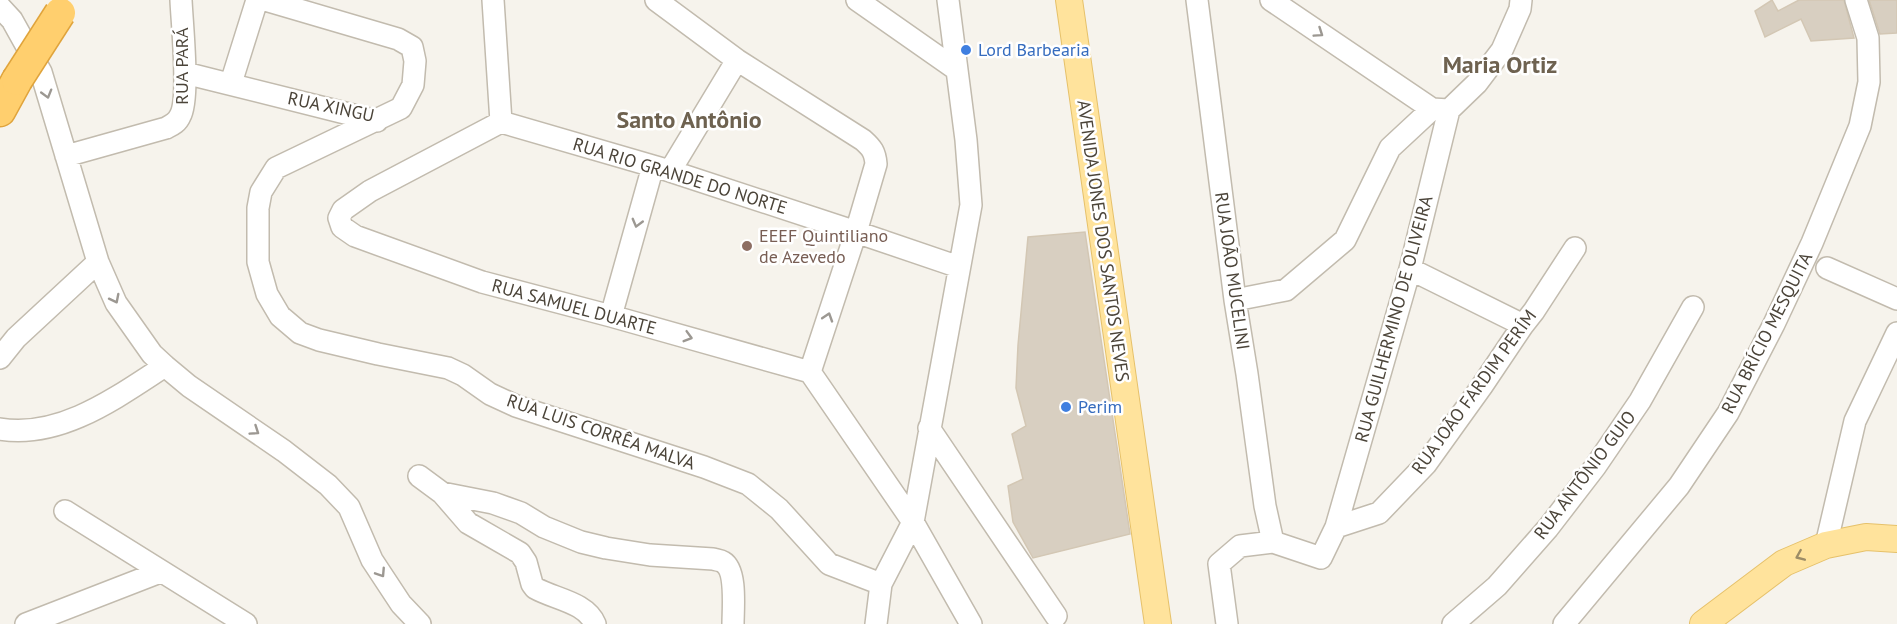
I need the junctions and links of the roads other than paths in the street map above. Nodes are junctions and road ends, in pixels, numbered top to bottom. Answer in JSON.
{"nodes":[{"id":1,"x":181,"y":0,"type":"edge"},
{"id":2,"x":257,"y":0,"type":"edge"},
{"id":3,"x":265,"y":0,"type":"edge"},
{"id":4,"x":493,"y":0,"type":"edge"},
{"id":5,"x":656,"y":0,"type":"edge"},
{"id":6,"x":857,"y":0,"type":"edge"},
{"id":7,"x":948,"y":0,"type":"edge"},
{"id":8,"x":1069,"y":0,"type":"edge"},
{"id":9,"x":1197,"y":0,"type":"edge"},
{"id":10,"x":1271,"y":0,"type":"edge"},
{"id":11,"x":1521,"y":0,"type":"edge"},
{"id":12,"x":1856,"y":0,"type":"edge"},
{"id":13,"x":64,"y":6,"type":"edge"},
{"id":14,"x":0,"y":7,"type":"edge"},
{"id":15,"x":737,"y":60,"type":"junction"},
{"id":16,"x":957,"y":70,"type":"junction"},
{"id":17,"x":185,"y":73,"type":"junction"},
{"id":18,"x":231,"y":83,"type":"junction"},
{"id":19,"x":1440,"y":109,"type":"junction"},
{"id":20,"x":0,"y":111,"type":"edge"},
{"id":21,"x":378,"y":121,"type":"junction"},
{"id":22,"x":501,"y":122,"type":"junction"},
{"id":23,"x":66,"y":156,"type":"junction"},
{"id":24,"x":661,"y":169,"type":"junction"},
{"id":25,"x":856,"y":231,"type":"junction"},
{"id":26,"x":1575,"y":248,"type":"dead end"},
{"id":27,"x":98,"y":262,"type":"junction"},
{"id":28,"x":960,"y":267,"type":"junction"},
{"id":29,"x":1827,"y":268,"type":"dead end"},
{"id":30,"x":1410,"y":269,"type":"junction"},
{"id":31,"x":1897,"y":299,"type":"edge"},
{"id":32,"x":1235,"y":300,"type":"junction"},
{"id":33,"x":1693,"y":307,"type":"dead end"},
{"id":34,"x":611,"y":316,"type":"junction"},
{"id":35,"x":1522,"y":325,"type":"junction"},
{"id":36,"x":1897,"y":333,"type":"edge"},
{"id":37,"x":0,"y":358,"type":"edge"},
{"id":38,"x":165,"y":366,"type":"junction"},
{"id":39,"x":810,"y":372,"type":"junction"},
{"id":40,"x":929,"y":428,"type":"junction"},
{"id":41,"x":0,"y":429,"type":"edge"},
{"id":42,"x":418,"y":476,"type":"dead end"},
{"id":43,"x":442,"y":493,"type":"junction"},
{"id":44,"x":65,"y":511,"type":"dead end"},
{"id":45,"x":913,"y":522,"type":"junction"},
{"id":46,"x":1336,"y":527,"type":"junction"},
{"id":47,"x":1897,"y":539,"type":"edge"},
{"id":48,"x":1273,"y":542,"type":"junction"},
{"id":49,"x":1826,"y":545,"type":"junction"},
{"id":50,"x":160,"y":572,"type":"junction"},
{"id":51,"x":881,"y":584,"type":"junction"},
{"id":52,"x":1056,"y":616,"type":"dead end"},
{"id":53,"x":30,"y":623,"type":"edge"},
{"id":54,"x":246,"y":624,"type":"edge"},
{"id":55,"x":420,"y":624,"type":"edge"},
{"id":56,"x":595,"y":624,"type":"edge"},
{"id":57,"x":733,"y":624,"type":"edge"},
{"id":58,"x":876,"y":624,"type":"edge"},
{"id":59,"x":971,"y":624,"type":"edge"},
{"id":60,"x":1158,"y":624,"type":"edge"},
{"id":61,"x":1227,"y":624,"type":"edge"},
{"id":62,"x":1453,"y":624,"type":"edge"},
{"id":63,"x":1564,"y":624,"type":"edge"},
{"id":64,"x":1703,"y":624,"type":"edge"}],
"edges":[{"from":1,"to":17,"type":"street","name":"RUA PARÁ"},
{"from":2,"to":18,"type":"street"},
{"from":3,"to":21,"type":"street","name":"RUA XINGU"},
{"from":4,"to":22,"type":"street"},
{"from":5,"to":15,"type":"street"},
{"from":6,"to":16,"type":"street"},
{"from":7,"to":16,"type":"street"},
{"from":8,"to":60,"type":"main road","name":"AVENIDA JONES DOS SANTOS NEVES"},
{"from":9,"to":32,"type":"street","name":"RUA JOÃO MUCELINI"},
{"from":10,"to":19,"type":"street","one_way":true},
{"from":11,"to":19,"type":"street"},
{"from":12,"to":63,"type":"street","name":"RUA BRÍCIO MESQUITA"},
{"from":13,"to":20,"type":"highway","bridge":true},
{"from":14,"to":23,"type":"street","one_way":true},
{"from":15,"to":24,"type":"street"},
{"from":15,"to":25,"type":"street"},
{"from":16,"to":28,"type":"street"},
{"from":17,"to":18,"type":"street","name":"RUA XINGU"},
{"from":17,"to":23,"type":"street","name":"RUA PARÁ"},
{"from":18,"to":21,"type":"street","name":"RUA XINGU"},
{"from":19,"to":30,"type":"street","name":"RUA GUILHERMINO DE OLIVEIRA"},
{"from":19,"to":32,"type":"street"},
{"from":21,"to":51,"type":"street","name":"RUA LUIS CORRÊA MALVA"},
{"from":22,"to":24,"type":"street","name":"RUA RIO GRANDE DO NORTE"},
{"from":22,"to":34,"type":"street","name":"RUA SAMUEL DUARTE"},
{"from":23,"to":27,"type":"street"},
{"from":24,"to":25,"type":"street","name":"RUA RIO GRANDE DO NORTE"},
{"from":24,"to":34,"type":"street","one_way":true},
{"from":25,"to":28,"type":"street","name":"RUA RIO GRANDE DO NORTE"},
{"from":39,"to":25,"type":"street","one_way":true},
{"from":26,"to":35,"type":"street","name":"RUA JOÃO FARDIM PERÍM"},
{"from":27,"to":37,"type":"street"},
{"from":27,"to":38,"type":"street","one_way":true},
{"from":28,"to":40,"type":"street"},
{"from":29,"to":31,"type":"street"},
{"from":30,"to":35,"type":"street"},
{"from":30,"to":46,"type":"street","name":"RUA GUILHERMINO DE OLIVEIRA"},
{"from":32,"to":48,"type":"street","name":"RUA JOÃO MUCELINI"},
{"from":33,"to":62,"type":"street","name":"RUA ANTÔNIO GUIO"},
{"from":34,"to":39,"type":"street","name":"RUA SAMUEL DUARTE","one_way":true},
{"from":35,"to":46,"type":"street","name":"RUA JOÃO FARDIM PERÍM"},
{"from":36,"to":49,"type":"street"},
{"from":38,"to":41,"type":"street"},
{"from":38,"to":55,"type":"street","one_way":true},
{"from":39,"to":45,"type":"street"},
{"from":40,"to":45,"type":"street"},
{"from":40,"to":52,"type":"street"},
{"from":42,"to":43,"type":"street"},
{"from":43,"to":56,"type":"street"},
{"from":43,"to":57,"type":"street"},
{"from":44,"to":50,"type":"street"},
{"from":45,"to":51,"type":"street"},
{"from":45,"to":59,"type":"street"},
{"from":46,"to":48,"type":"street"},
{"from":47,"to":49,"type":"main road"},
{"from":48,"to":61,"type":"street"},
{"from":49,"to":64,"type":"main road","one_way":true},
{"from":50,"to":53,"type":"street"},
{"from":50,"to":54,"type":"street"},
{"from":51,"to":58,"type":"street"}]}
